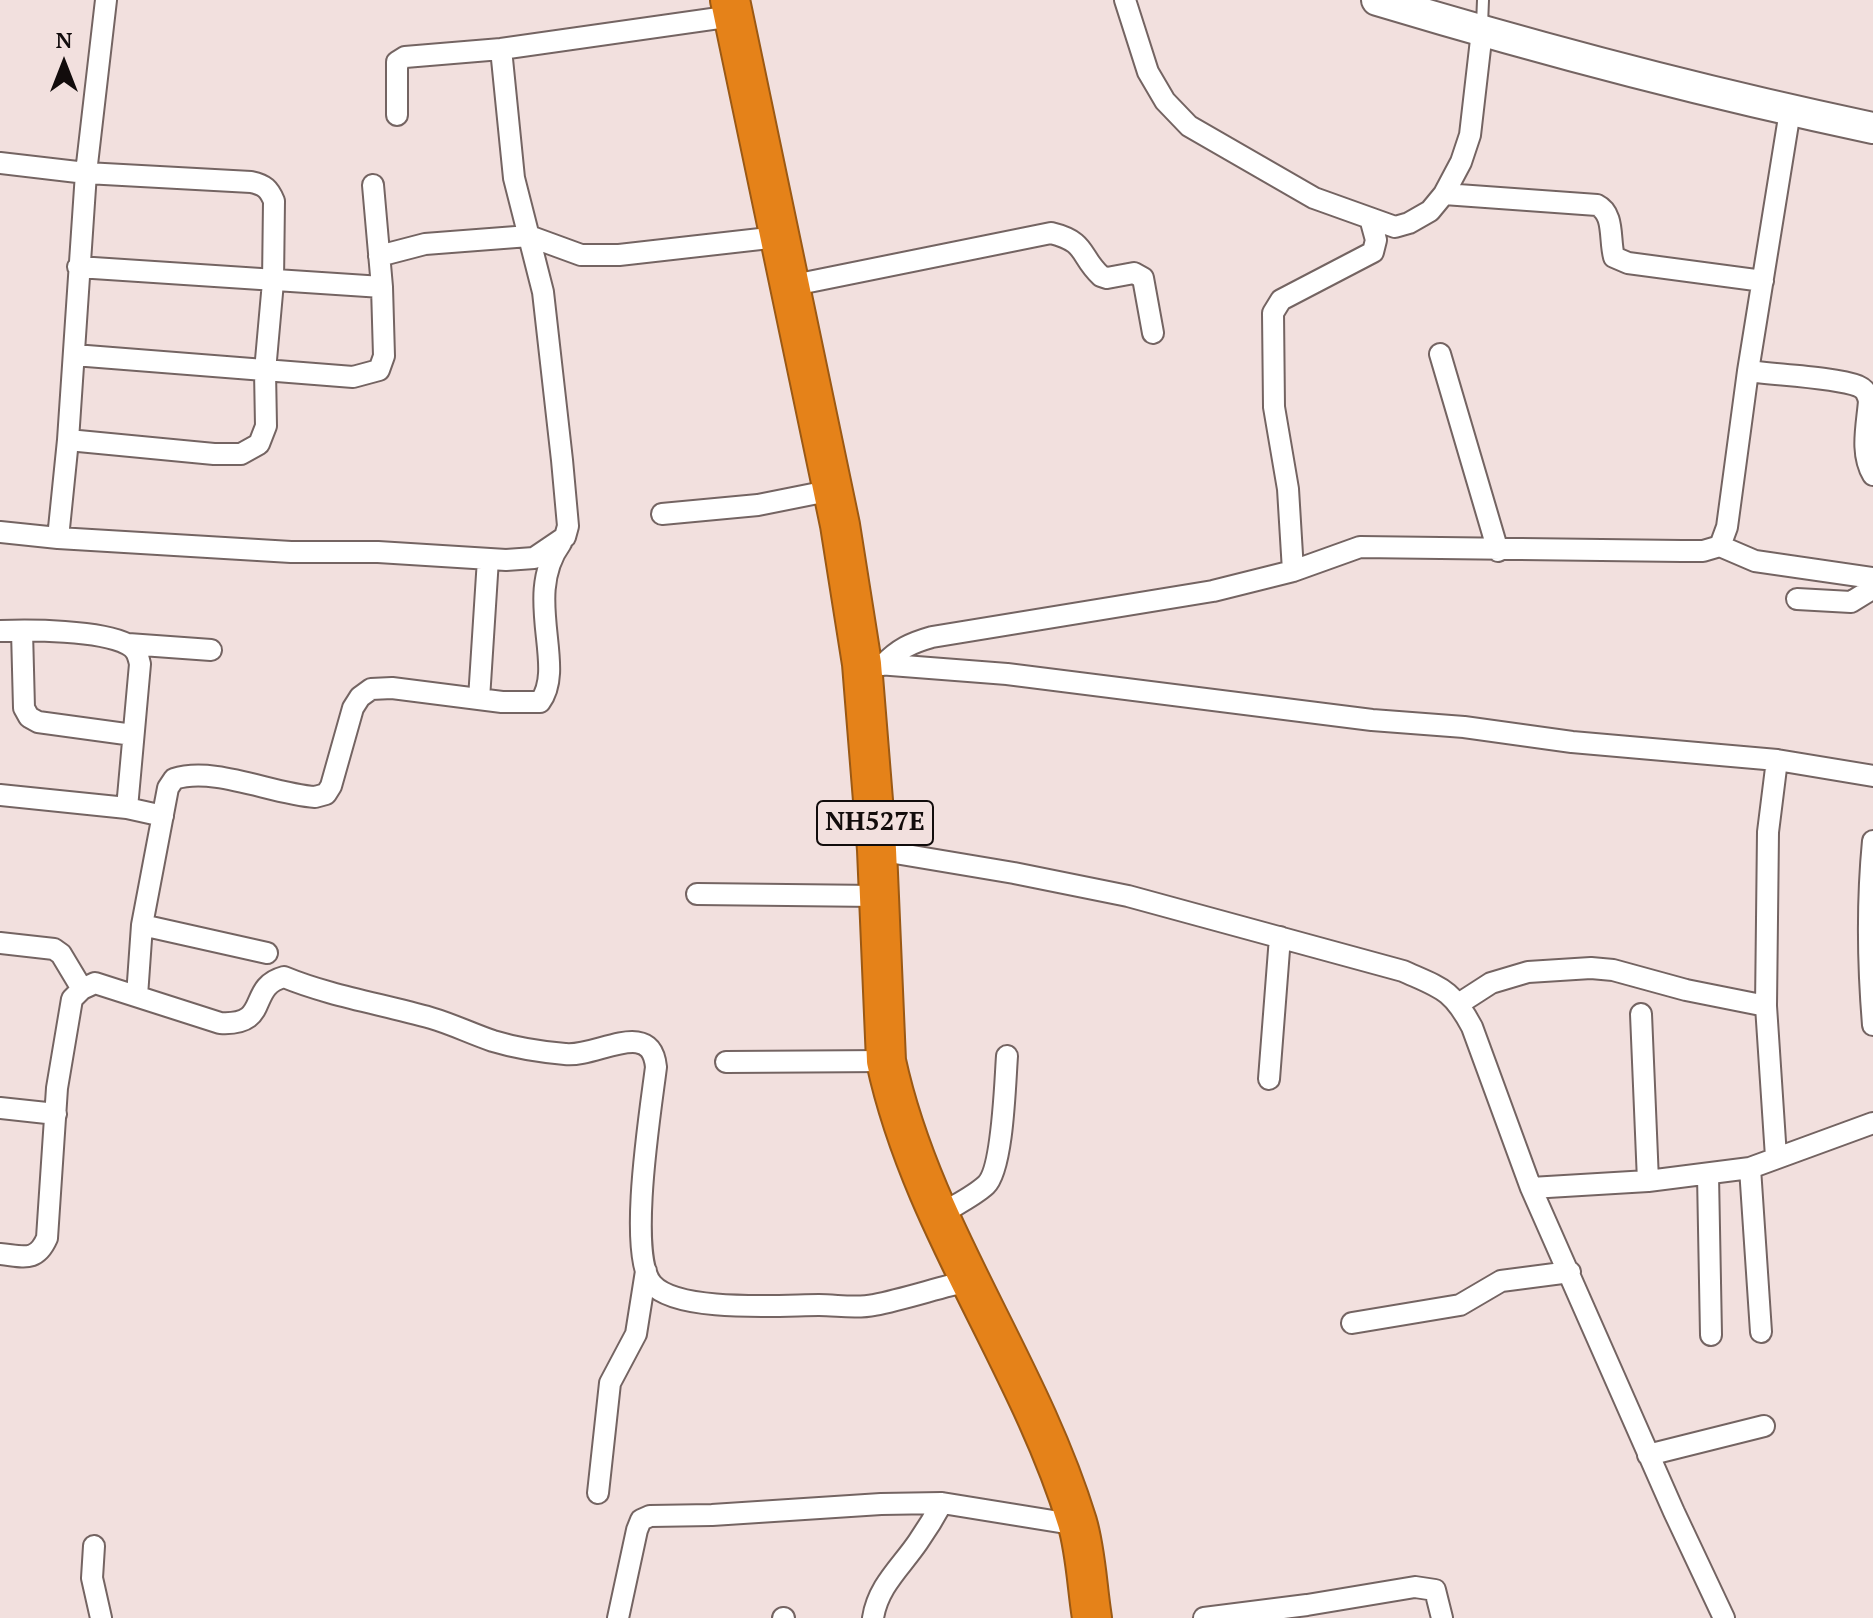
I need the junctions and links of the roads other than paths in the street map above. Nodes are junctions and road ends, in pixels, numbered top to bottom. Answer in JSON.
{"nodes":[{"id":1,"x":106,"y":0,"type":"edge"},
{"id":2,"x":1125,"y":0,"type":"edge"},
{"id":3,"x":1377,"y":0,"type":"edge"},
{"id":4,"x":1483,"y":0,"type":"edge"},
{"id":5,"x":732,"y":8,"type":"edge"},
{"id":6,"x":1482,"y":31,"type":"junction"},
{"id":7,"x":501,"y":49,"type":"junction"},
{"id":8,"x":1790,"y":111,"type":"junction"},
{"id":9,"x":397,"y":115,"type":"dead end"},
{"id":10,"x":1873,"y":128,"type":"edge"},
{"id":11,"x":0,"y":163,"type":"edge"},
{"id":12,"x":86,"y":173,"type":"junction"},
{"id":13,"x":373,"y":185,"type":"dead end"},
{"id":14,"x":1444,"y":194,"type":"junction"},
{"id":15,"x":1370,"y":218,"type":"junction"},
{"id":16,"x":529,"y":236,"type":"junction"},
{"id":17,"x":778,"y":237,"type":"junction"},
{"id":18,"x":379,"y":256,"type":"junction"},
{"id":19,"x":78,"y":267,"type":"junction"},
{"id":20,"x":1763,"y":281,"type":"junction"},
{"id":21,"x":273,"y":282,"type":"junction"},
{"id":22,"x":789,"y":286,"type":"junction"},
{"id":23,"x":382,"y":287,"type":"junction"},
{"id":24,"x":1153,"y":333,"type":"dead end"},
{"id":25,"x":1440,"y":354,"type":"dead end"},
{"id":26,"x":74,"y":355,"type":"junction"},
{"id":27,"x":265,"y":371,"type":"junction"},
{"id":28,"x":1748,"y":371,"type":"junction"},
{"id":29,"x":68,"y":440,"type":"junction"},
{"id":30,"x":1873,"y":475,"type":"edge"},
{"id":31,"x":833,"y":490,"type":"junction"},
{"id":32,"x":662,"y":514,"type":"dead end"},
{"id":33,"x":0,"y":532,"type":"edge"},
{"id":34,"x":565,"y":537,"type":"junction"},
{"id":35,"x":58,"y":538,"type":"junction"},
{"id":36,"x":1720,"y":546,"type":"junction"},
{"id":37,"x":1498,"y":551,"type":"junction"},
{"id":38,"x":488,"y":559,"type":"junction"},
{"id":39,"x":1293,"y":571,"type":"junction"},
{"id":40,"x":1873,"y":584,"type":"edge"},
{"id":41,"x":1797,"y":599,"type":"dead end"},
{"id":42,"x":0,"y":631,"type":"edge"},
{"id":43,"x":22,"y":631,"type":"junction"},
{"id":44,"x":128,"y":644,"type":"junction"},
{"id":45,"x":211,"y":650,"type":"dead end"},
{"id":46,"x":872,"y":664,"type":"junction"},
{"id":47,"x":479,"y":699,"type":"junction"},
{"id":48,"x":133,"y":735,"type":"junction"},
{"id":49,"x":1777,"y":760,"type":"junction"},
{"id":50,"x":1873,"y":776,"type":"edge"},
{"id":51,"x":0,"y":795,"type":"edge"},
{"id":52,"x":127,"y":808,"type":"junction"},
{"id":53,"x":163,"y":816,"type":"junction"},
{"id":54,"x":1873,"y":841,"type":"edge"},
{"id":55,"x":877,"y":850,"type":"junction"},
{"id":56,"x":697,"y":894,"type":"dead end"},
{"id":57,"x":877,"y":896,"type":"junction"},
{"id":58,"x":142,"y":925,"type":"junction"},
{"id":59,"x":1280,"y":937,"type":"junction"},
{"id":60,"x":0,"y":943,"type":"edge"},
{"id":61,"x":267,"y":953,"type":"dead end"},
{"id":62,"x":82,"y":989,"type":"junction"},
{"id":63,"x":137,"y":996,"type":"junction"},
{"id":64,"x":1460,"y":1003,"type":"junction"},
{"id":65,"x":1766,"y":1006,"type":"junction"},
{"id":66,"x":1641,"y":1014,"type":"dead end"},
{"id":67,"x":1873,"y":1025,"type":"edge"},
{"id":68,"x":1007,"y":1056,"type":"dead end"},
{"id":69,"x":886,"y":1061,"type":"junction"},
{"id":70,"x":726,"y":1062,"type":"dead end"},
{"id":71,"x":1269,"y":1079,"type":"dead end"},
{"id":72,"x":0,"y":1108,"type":"edge"},
{"id":73,"x":56,"y":1114,"type":"junction"},
{"id":74,"x":1873,"y":1123,"type":"edge"},
{"id":75,"x":1776,"y":1157,"type":"junction"},
{"id":76,"x":1750,"y":1168,"type":"junction"},
{"id":77,"x":1708,"y":1175,"type":"junction"},
{"id":78,"x":1648,"y":1181,"type":"junction"},
{"id":79,"x":1531,"y":1188,"type":"junction"},
{"id":80,"x":938,"y":1216,"type":"junction"},
{"id":81,"x":0,"y":1254,"type":"edge"},
{"id":82,"x":646,"y":1271,"type":"junction"},
{"id":83,"x":1570,"y":1272,"type":"junction"},
{"id":84,"x":968,"y":1281,"type":"junction"},
{"id":85,"x":1352,"y":1323,"type":"dead end"},
{"id":86,"x":1761,"y":1332,"type":"dead end"},
{"id":87,"x":1711,"y":1335,"type":"dead end"},
{"id":88,"x":1764,"y":1426,"type":"dead end"},
{"id":89,"x":1648,"y":1455,"type":"junction"},
{"id":90,"x":598,"y":1493,"type":"dead end"},
{"id":91,"x":942,"y":1503,"type":"junction"},
{"id":92,"x":1078,"y":1525,"type":"junction"},
{"id":93,"x":94,"y":1546,"type":"dead end"},
{"id":94,"x":101,"y":1618,"type":"edge"},
{"id":95,"x":618,"y":1618,"type":"edge"},
{"id":96,"x":873,"y":1618,"type":"edge"},
{"id":97,"x":1092,"y":1618,"type":"edge"},
{"id":98,"x":1204,"y":1618,"type":"edge"},
{"id":99,"x":1442,"y":1618,"type":"edge"},
{"id":100,"x":1724,"y":1618,"type":"edge"}],
"edges":[{"from":1,"to":12,"type":"street"},
{"from":2,"to":15,"type":"street"},
{"from":3,"to":6,"type":"street"},
{"from":4,"to":6,"type":"lane"},
{"from":5,"to":7,"type":"street"},
{"from":5,"to":17,"type":"highway","number":"NH527E"},
{"from":6,"to":8,"type":"street"},
{"from":6,"to":14,"type":"street"},
{"from":7,"to":9,"type":"street"},
{"from":7,"to":16,"type":"street"},
{"from":8,"to":10,"type":"street"},
{"from":8,"to":20,"type":"street"},
{"from":11,"to":12,"type":"street"},
{"from":12,"to":19,"type":"street"},
{"from":12,"to":21,"type":"street"},
{"from":13,"to":18,"type":"street"},
{"from":14,"to":15,"type":"street"},
{"from":14,"to":20,"type":"street"},
{"from":15,"to":39,"type":"street"},
{"from":16,"to":17,"type":"street"},
{"from":16,"to":18,"type":"street"},
{"from":16,"to":34,"type":"street"},
{"from":17,"to":22,"type":"highway","number":"NH527E"},
{"from":18,"to":23,"type":"street"},
{"from":19,"to":21,"type":"street"},
{"from":19,"to":26,"type":"street"},
{"from":20,"to":28,"type":"street"},
{"from":21,"to":23,"type":"street"},
{"from":21,"to":27,"type":"street"},
{"from":22,"to":24,"type":"street"},
{"from":22,"to":31,"type":"highway","number":"NH527E"},
{"from":23,"to":27,"type":"street"},
{"from":25,"to":37,"type":"street"},
{"from":26,"to":27,"type":"street"},
{"from":26,"to":29,"type":"street"},
{"from":27,"to":29,"type":"street"},
{"from":28,"to":30,"type":"street"},
{"from":28,"to":36,"type":"street"},
{"from":29,"to":35,"type":"street"},
{"from":31,"to":32,"type":"street"},
{"from":31,"to":46,"type":"highway","number":"NH527E"},
{"from":33,"to":35,"type":"street"},
{"from":34,"to":38,"type":"street"},
{"from":34,"to":47,"type":"street"},
{"from":35,"to":38,"type":"street"},
{"from":36,"to":37,"type":"street"},
{"from":36,"to":40,"type":"street"},
{"from":37,"to":39,"type":"street"},
{"from":38,"to":47,"type":"street"},
{"from":39,"to":46,"type":"street"},
{"from":40,"to":41,"type":"street"},
{"from":42,"to":43,"type":"street"},
{"from":43,"to":44,"type":"street"},
{"from":43,"to":48,"type":"street"},
{"from":44,"to":45,"type":"street"},
{"from":44,"to":48,"type":"street"},
{"from":46,"to":49,"type":"street"},
{"from":46,"to":55,"type":"highway","number":"NH527E"},
{"from":47,"to":53,"type":"street"},
{"from":48,"to":52,"type":"street"},
{"from":49,"to":50,"type":"street"},
{"from":49,"to":65,"type":"street"},
{"from":51,"to":52,"type":"street"},
{"from":52,"to":53,"type":"street"},
{"from":53,"to":58,"type":"street"},
{"from":54,"to":67,"type":"street"},
{"from":55,"to":57,"type":"highway","number":"NH527E"},
{"from":55,"to":59,"type":"street"},
{"from":56,"to":57,"type":"street"},
{"from":57,"to":69,"type":"highway","number":"NH527E"},
{"from":58,"to":61,"type":"street"},
{"from":58,"to":63,"type":"street"},
{"from":59,"to":64,"type":"street"},
{"from":59,"to":71,"type":"street"},
{"from":60,"to":62,"type":"street"},
{"from":62,"to":63,"type":"street"},
{"from":62,"to":73,"type":"street"},
{"from":63,"to":82,"type":"street"},
{"from":64,"to":65,"type":"street"},
{"from":64,"to":79,"type":"street"},
{"from":65,"to":75,"type":"street"},
{"from":66,"to":78,"type":"street"},
{"from":68,"to":80,"type":"street"},
{"from":69,"to":70,"type":"street"},
{"from":69,"to":80,"type":"highway","number":"NH527E"},
{"from":72,"to":73,"type":"street"},
{"from":73,"to":81,"type":"street"},
{"from":74,"to":75,"type":"street"},
{"from":75,"to":76,"type":"street"},
{"from":76,"to":77,"type":"street"},
{"from":76,"to":86,"type":"street"},
{"from":77,"to":78,"type":"street"},
{"from":77,"to":87,"type":"street"},
{"from":78,"to":79,"type":"street"},
{"from":79,"to":83,"type":"street"},
{"from":80,"to":84,"type":"highway","number":"NH527E"},
{"from":82,"to":84,"type":"street"},
{"from":82,"to":90,"type":"street"},
{"from":83,"to":85,"type":"street"},
{"from":83,"to":89,"type":"street"},
{"from":84,"to":92,"type":"highway","number":"NH527E"},
{"from":88,"to":89,"type":"street"},
{"from":89,"to":100,"type":"street"},
{"from":91,"to":92,"type":"street"},
{"from":91,"to":95,"type":"street"},
{"from":91,"to":96,"type":"street"},
{"from":92,"to":97,"type":"highway","number":"NH527E"},
{"from":93,"to":94,"type":"street"},
{"from":98,"to":99,"type":"street"}]}
